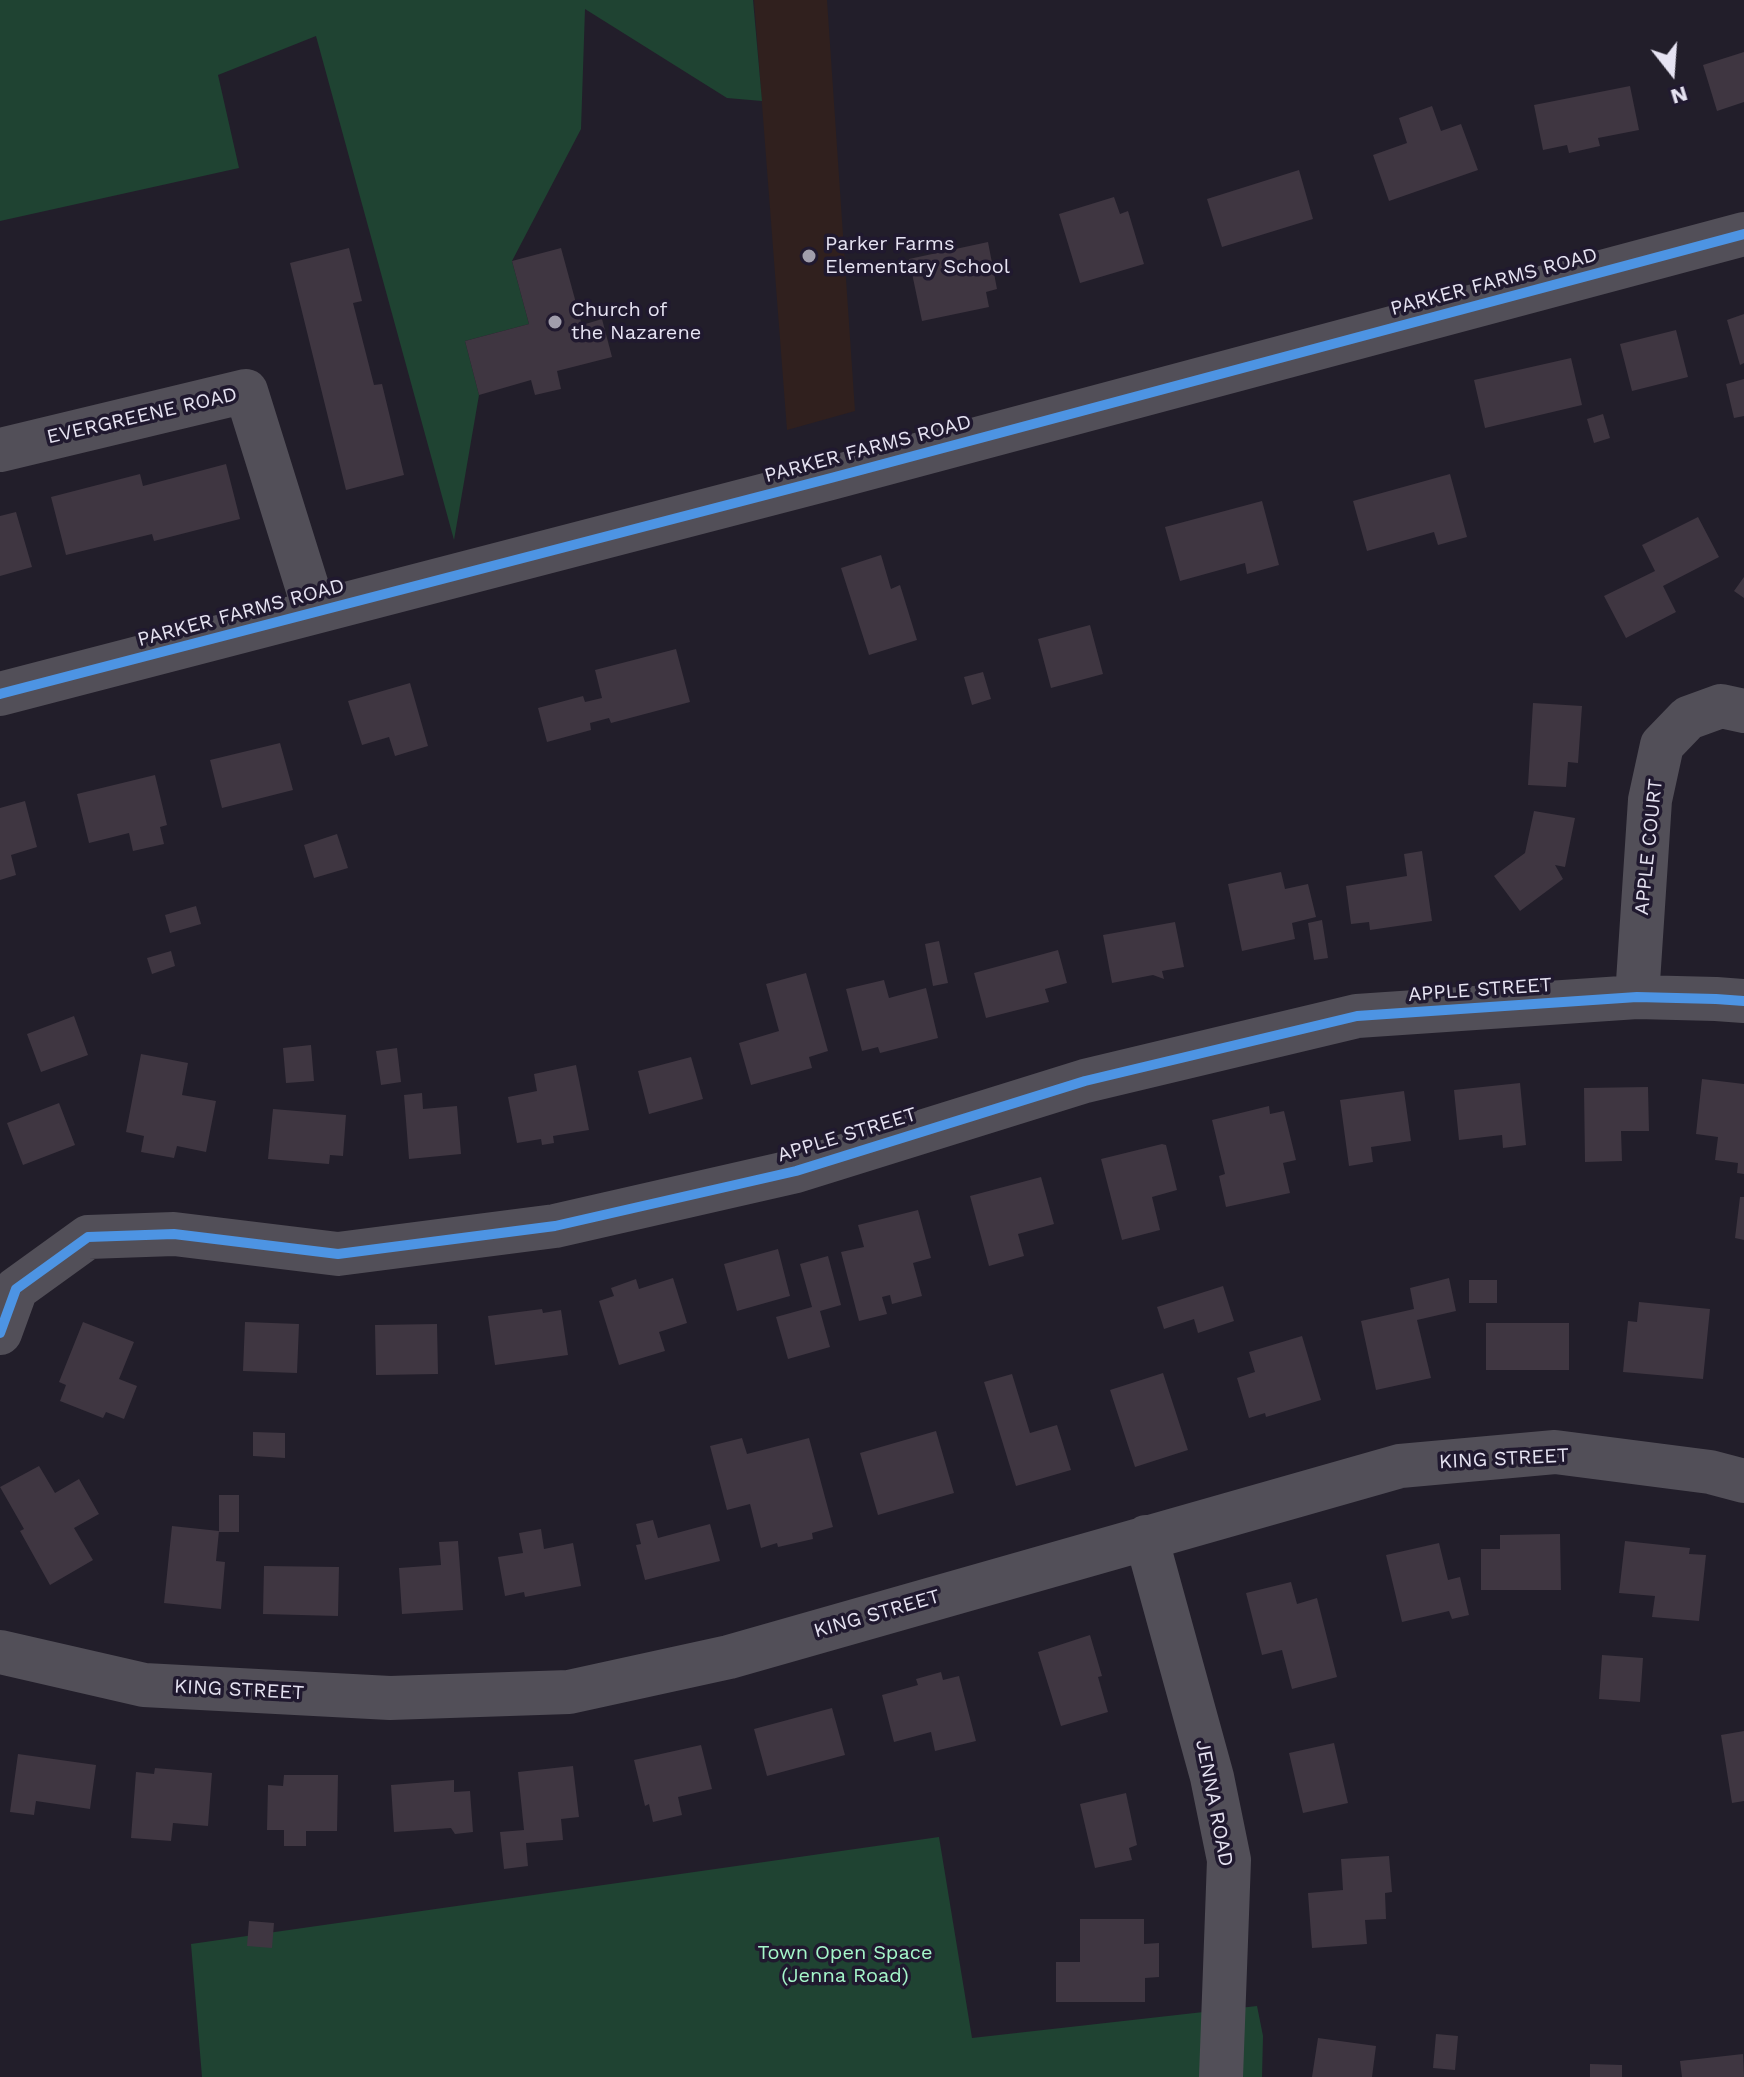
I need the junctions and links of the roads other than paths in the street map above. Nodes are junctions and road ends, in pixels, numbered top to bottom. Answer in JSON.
{"nodes":[{"id":1,"x":1744,"y":234,"type":"edge"},
{"id":2,"x":0,"y":450,"type":"edge"},
{"id":3,"x":315,"y":612,"type":"junction"},
{"id":4,"x":0,"y":694,"type":"edge"},
{"id":5,"x":1744,"y":711,"type":"edge"},
{"id":6,"x":1637,"y":997,"type":"junction"},
{"id":7,"x":1744,"y":1001,"type":"edge"},
{"id":8,"x":0,"y":1333,"type":"edge"},
{"id":9,"x":1744,"y":1481,"type":"edge"},
{"id":10,"x":1146,"y":1537,"type":"junction"},
{"id":11,"x":0,"y":1652,"type":"edge"},
{"id":12,"x":1221,"y":2077,"type":"edge"}],
"edges":[{"from":1,"to":3,"type":"street","name":"PARKER FARMS ROAD"},
{"from":2,"to":3,"type":"street","name":"EVERGREENE ROAD"},
{"from":3,"to":4,"type":"street","name":"PARKER FARMS ROAD"},
{"from":5,"to":6,"type":"street","name":"APPLE COURT"},
{"from":6,"to":7,"type":"street","name":"APPLE STREET"},
{"from":6,"to":8,"type":"street","name":"APPLE STREET"},
{"from":9,"to":10,"type":"street","name":"KING STREET"},
{"from":10,"to":11,"type":"street","name":"KING STREET"},
{"from":10,"to":12,"type":"street","name":"JENNA ROAD"}]}
